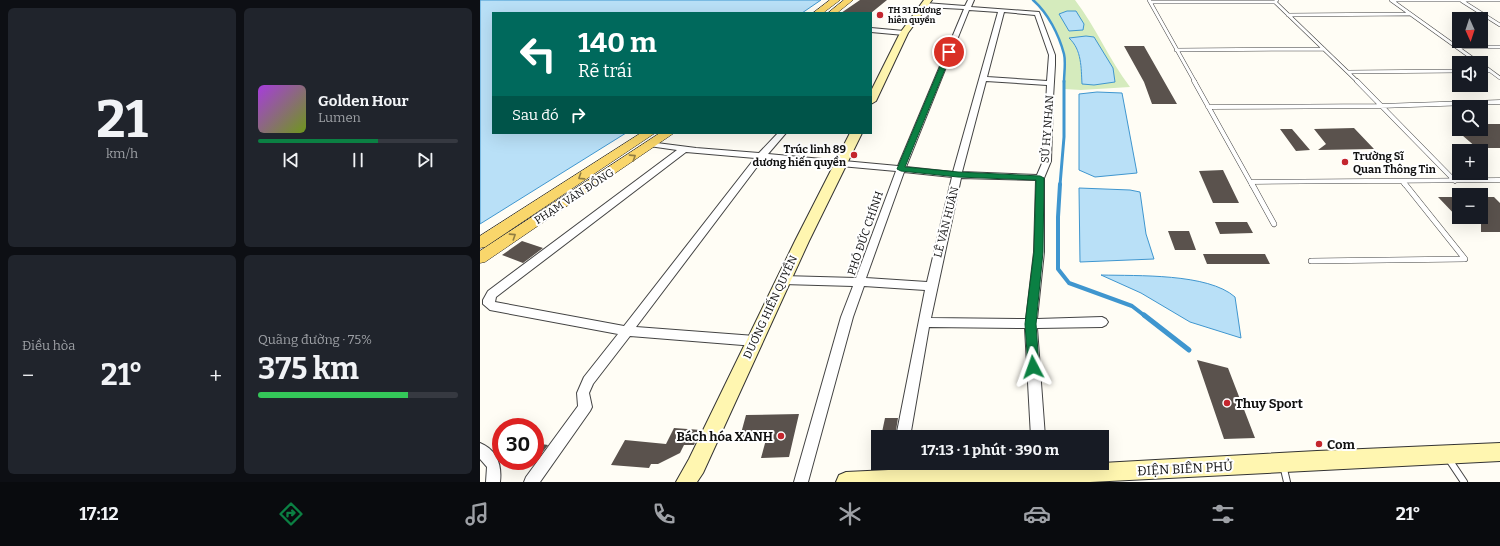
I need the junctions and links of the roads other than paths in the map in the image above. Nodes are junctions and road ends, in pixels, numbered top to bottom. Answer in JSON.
{"nodes":[{"id":1,"x":836,"y":0,"type":"edge"},
{"id":2,"x":849,"y":0,"type":"edge"},
{"id":3,"x":1392,"y":0,"type":"edge"},
{"id":4,"x":1461,"y":0,"type":"edge"},
{"id":5,"x":1500,"y":0,"type":"edge"},
{"id":6,"x":1150,"y":1,"type":"edge"},
{"id":7,"x":1276,"y":1,"type":"edge"},
{"id":8,"x":926,"y":2,"type":"edge"},
{"id":9,"x":969,"y":4,"type":"edge"},
{"id":10,"x":1001,"y":11,"type":"junction"},
{"id":11,"x":818,"y":12,"type":"edge"},
{"id":12,"x":833,"y":12,"type":"edge"},
{"id":13,"x":1410,"y":14,"type":"junction"},
{"id":14,"x":1288,"y":15,"type":"junction"},
{"id":15,"x":1500,"y":25,"type":"edge"},
{"id":16,"x":872,"y":32,"type":"edge"},
{"id":17,"x":904,"y":33,"type":"junction"},
{"id":18,"x":1452,"y":44,"type":"edge"},
{"id":19,"x":1488,"y":47,"type":"edge"},
{"id":20,"x":1500,"y":47,"type":"edge"},
{"id":21,"x":1458,"y":48,"type":"edge"},
{"id":22,"x":1176,"y":50,"type":"junction"},
{"id":23,"x":1324,"y":50,"type":"junction"},
{"id":24,"x":1469,"y":56,"type":"edge"},
{"id":25,"x":1452,"y":71,"type":"edge"},
{"id":26,"x":1490,"y":71,"type":"edge"},
{"id":27,"x":1348,"y":72,"type":"junction"},
{"id":28,"x":1500,"y":78,"type":"edge"},
{"id":29,"x":982,"y":80,"type":"junction"},
{"id":30,"x":1051,"y":83,"type":"junction"},
{"id":31,"x":872,"y":99,"type":"edge"},
{"id":32,"x":1500,"y":102,"type":"edge"},
{"id":33,"x":1380,"y":106,"type":"junction"},
{"id":34,"x":1208,"y":107,"type":"junction"},
{"id":35,"x":664,"y":134,"type":"edge"},
{"id":36,"x":781,"y":134,"type":"edge"},
{"id":37,"x":855,"y":134,"type":"edge"},
{"id":38,"x":646,"y":139,"type":"edge"},
{"id":39,"x":684,"y":149,"type":"junction"},
{"id":40,"x":761,"y":156,"type":"junction"},
{"id":41,"x":841,"y":162,"type":"junction"},
{"id":42,"x":901,"y":169,"type":"junction"},
{"id":43,"x":958,"y":175,"type":"junction"},
{"id":44,"x":1040,"y":178,"type":"junction"},
{"id":45,"x":1498,"y":180,"type":"edge"},
{"id":46,"x":1402,"y":181,"type":"junction"},
{"id":47,"x":1455,"y":181,"type":"junction"},
{"id":48,"x":1251,"y":182,"type":"junction"},
{"id":49,"x":1500,"y":184,"type":"edge"},
{"id":50,"x":1274,"y":224,"type":"dead end"},
{"id":51,"x":480,"y":243,"type":"edge"},
{"id":52,"x":480,"y":258,"type":"edge"},
{"id":53,"x":1311,"y":261,"type":"dead end"},
{"id":54,"x":783,"y":280,"type":"junction"},
{"id":55,"x":860,"y":282,"type":"junction"},
{"id":56,"x":931,"y":286,"type":"junction"},
{"id":57,"x":484,"y":303,"type":"edge"},
{"id":58,"x":924,"y":322,"type":"junction"},
{"id":59,"x":1102,"y":322,"type":"dead end"},
{"id":60,"x":1031,"y":324,"type":"junction"},
{"id":61,"x":628,"y":331,"type":"junction"},
{"id":62,"x":755,"y":341,"type":"junction"},
{"id":63,"x":904,"y":430,"type":"edge"},
{"id":64,"x":1038,"y":430,"type":"edge"},
{"id":65,"x":480,"y":450,"type":"edge"},
{"id":66,"x":1500,"y":452,"type":"edge"},
{"id":67,"x":1445,"y":454,"type":"junction"},
{"id":68,"x":1283,"y":462,"type":"junction"},
{"id":69,"x":1033,"y":470,"type":"edge"},
{"id":70,"x":1048,"y":470,"type":"edge"},
{"id":71,"x":897,"y":471,"type":"edge"},
{"id":72,"x":1107,"y":477,"type":"edge"},
{"id":73,"x":973,"y":479,"type":"edge"},
{"id":74,"x":493,"y":482,"type":"edge"},
{"id":75,"x":531,"y":482,"type":"edge"},
{"id":76,"x":686,"y":482,"type":"edge"},
{"id":77,"x":801,"y":482,"type":"edge"},
{"id":78,"x":858,"y":482,"type":"edge"},
{"id":79,"x":1287,"y":482,"type":"edge"},
{"id":80,"x":1464,"y":482,"type":"edge"}],
"edges":[{"from":1,"to":11,"type":"main road"},
{"from":2,"to":12,"type":"main road"},
{"from":3,"to":4,"type":"lane"},
{"from":3,"to":13,"type":"lane"},
{"from":4,"to":5,"type":"lane"},
{"from":4,"to":15,"type":"lane"},
{"from":6,"to":7,"type":"lane"},
{"from":6,"to":22,"type":"lane"},
{"from":7,"to":14,"type":"lane"},
{"from":8,"to":9,"type":"street"},
{"from":8,"to":17,"type":"street"},
{"from":9,"to":10,"type":"street"},
{"from":9,"to":42,"type":"street","name":"PHÓ ĐỨC CHÍNH"},
{"from":10,"to":29,"type":"street","name":"LÊ VĂN HUÂN"},
{"from":10,"to":30,"type":"street","name":"SỬ HY NHAN"},
{"from":13,"to":14,"type":"lane"},
{"from":13,"to":18,"type":"lane"},
{"from":14,"to":23,"type":"lane"},
{"from":16,"to":17,"type":"street"},
{"from":17,"to":31,"type":"street"},
{"from":19,"to":20,"type":"lane"},
{"from":21,"to":24,"type":"lane"},
{"from":22,"to":23,"type":"lane"},
{"from":22,"to":34,"type":"lane"},
{"from":23,"to":27,"type":"lane"},
{"from":25,"to":27,"type":"lane"},
{"from":26,"to":28,"type":"lane"},
{"from":27,"to":33,"type":"lane"},
{"from":29,"to":30,"type":"street"},
{"from":29,"to":43,"type":"street","name":"LÊ VĂN HUÂN"},
{"from":30,"to":44,"type":"street","name":"SỬ HY NHAN"},
{"from":32,"to":33,"type":"lane"},
{"from":33,"to":34,"type":"lane"},
{"from":33,"to":47,"type":"lane"},
{"from":34,"to":48,"type":"lane"},
{"from":35,"to":38,"type":"main road","name":"PHẠM VĂN ĐỒNG"},
{"from":36,"to":40,"type":"street"},
{"from":37,"to":41,"type":"street","name":"DUƠNG HIẾN QUYỀN"},
{"from":38,"to":39,"type":"street"},
{"from":38,"to":51,"type":"main road","name":"PHẠM VĂN ĐỒNG","one_way":true},
{"from":52,"to":38,"type":"main road","name":"PHẠM VĂN ĐỒNG","one_way":true},
{"from":39,"to":40,"type":"street"},
{"from":39,"to":57,"type":"street"},
{"from":40,"to":41,"type":"street"},
{"from":40,"to":61,"type":"street"},
{"from":41,"to":42,"type":"street"},
{"from":41,"to":54,"type":"street","name":"DUƠNG HIẾN QUYỀN"},
{"from":42,"to":43,"type":"street"},
{"from":42,"to":55,"type":"street","name":"PHÓ ĐỨC CHÍNH"},
{"from":43,"to":44,"type":"street"},
{"from":43,"to":56,"type":"street","name":"LÊ VĂN HUÂN"},
{"from":44,"to":60,"type":"street","name":"SỬ HY NHAN"},
{"from":45,"to":47,"type":"lane"},
{"from":45,"to":49,"type":"lane"},
{"from":46,"to":47,"type":"lane"},
{"from":46,"to":48,"type":"lane"},
{"from":46,"to":53,"type":"lane"},
{"from":48,"to":50,"type":"lane"},
{"from":54,"to":55,"type":"street"},
{"from":54,"to":62,"type":"street","name":"DUƠNG HIẾN QUYỀN"},
{"from":55,"to":56,"type":"street"},
{"from":55,"to":77,"type":"street","name":"PHÓ ĐỨC CHÍNH"},
{"from":56,"to":58,"type":"street","name":"LÊ VĂN HUÂN"},
{"from":57,"to":61,"type":"street"},
{"from":58,"to":60,"type":"street"},
{"from":58,"to":63,"type":"street","name":"LÊ VĂN HUÂN"},
{"from":59,"to":60,"type":"street"},
{"from":60,"to":64,"type":"street","name":"SỬ HY NHAN"},
{"from":61,"to":62,"type":"street"},
{"from":61,"to":75,"type":"street"},
{"from":62,"to":76,"type":"street","name":"DUƠNG HIẾN QUYỀN"},
{"from":65,"to":74,"type":"street"},
{"from":66,"to":67,"type":"street","name":"ĐIỆN BIÊN PHỦ"},
{"from":67,"to":68,"type":"street","name":"ĐIỆN BIÊN PHỦ"},
{"from":67,"to":80,"type":"lane"},
{"from":68,"to":72,"type":"street","name":"ĐIỆN BIÊN PHỦ"},
{"from":68,"to":79,"type":"lane"},
{"from":69,"to":73,"type":"street","name":"ĐIỆN BIÊN PHỦ"},
{"from":70,"to":72,"type":"street","name":"ĐIỆN BIÊN PHỦ"},
{"from":71,"to":73,"type":"street","name":"ĐIỆN BIÊN PHỦ"},
{"from":71,"to":78,"type":"street","name":"ĐIỆN BIÊN PHỦ"}]}
